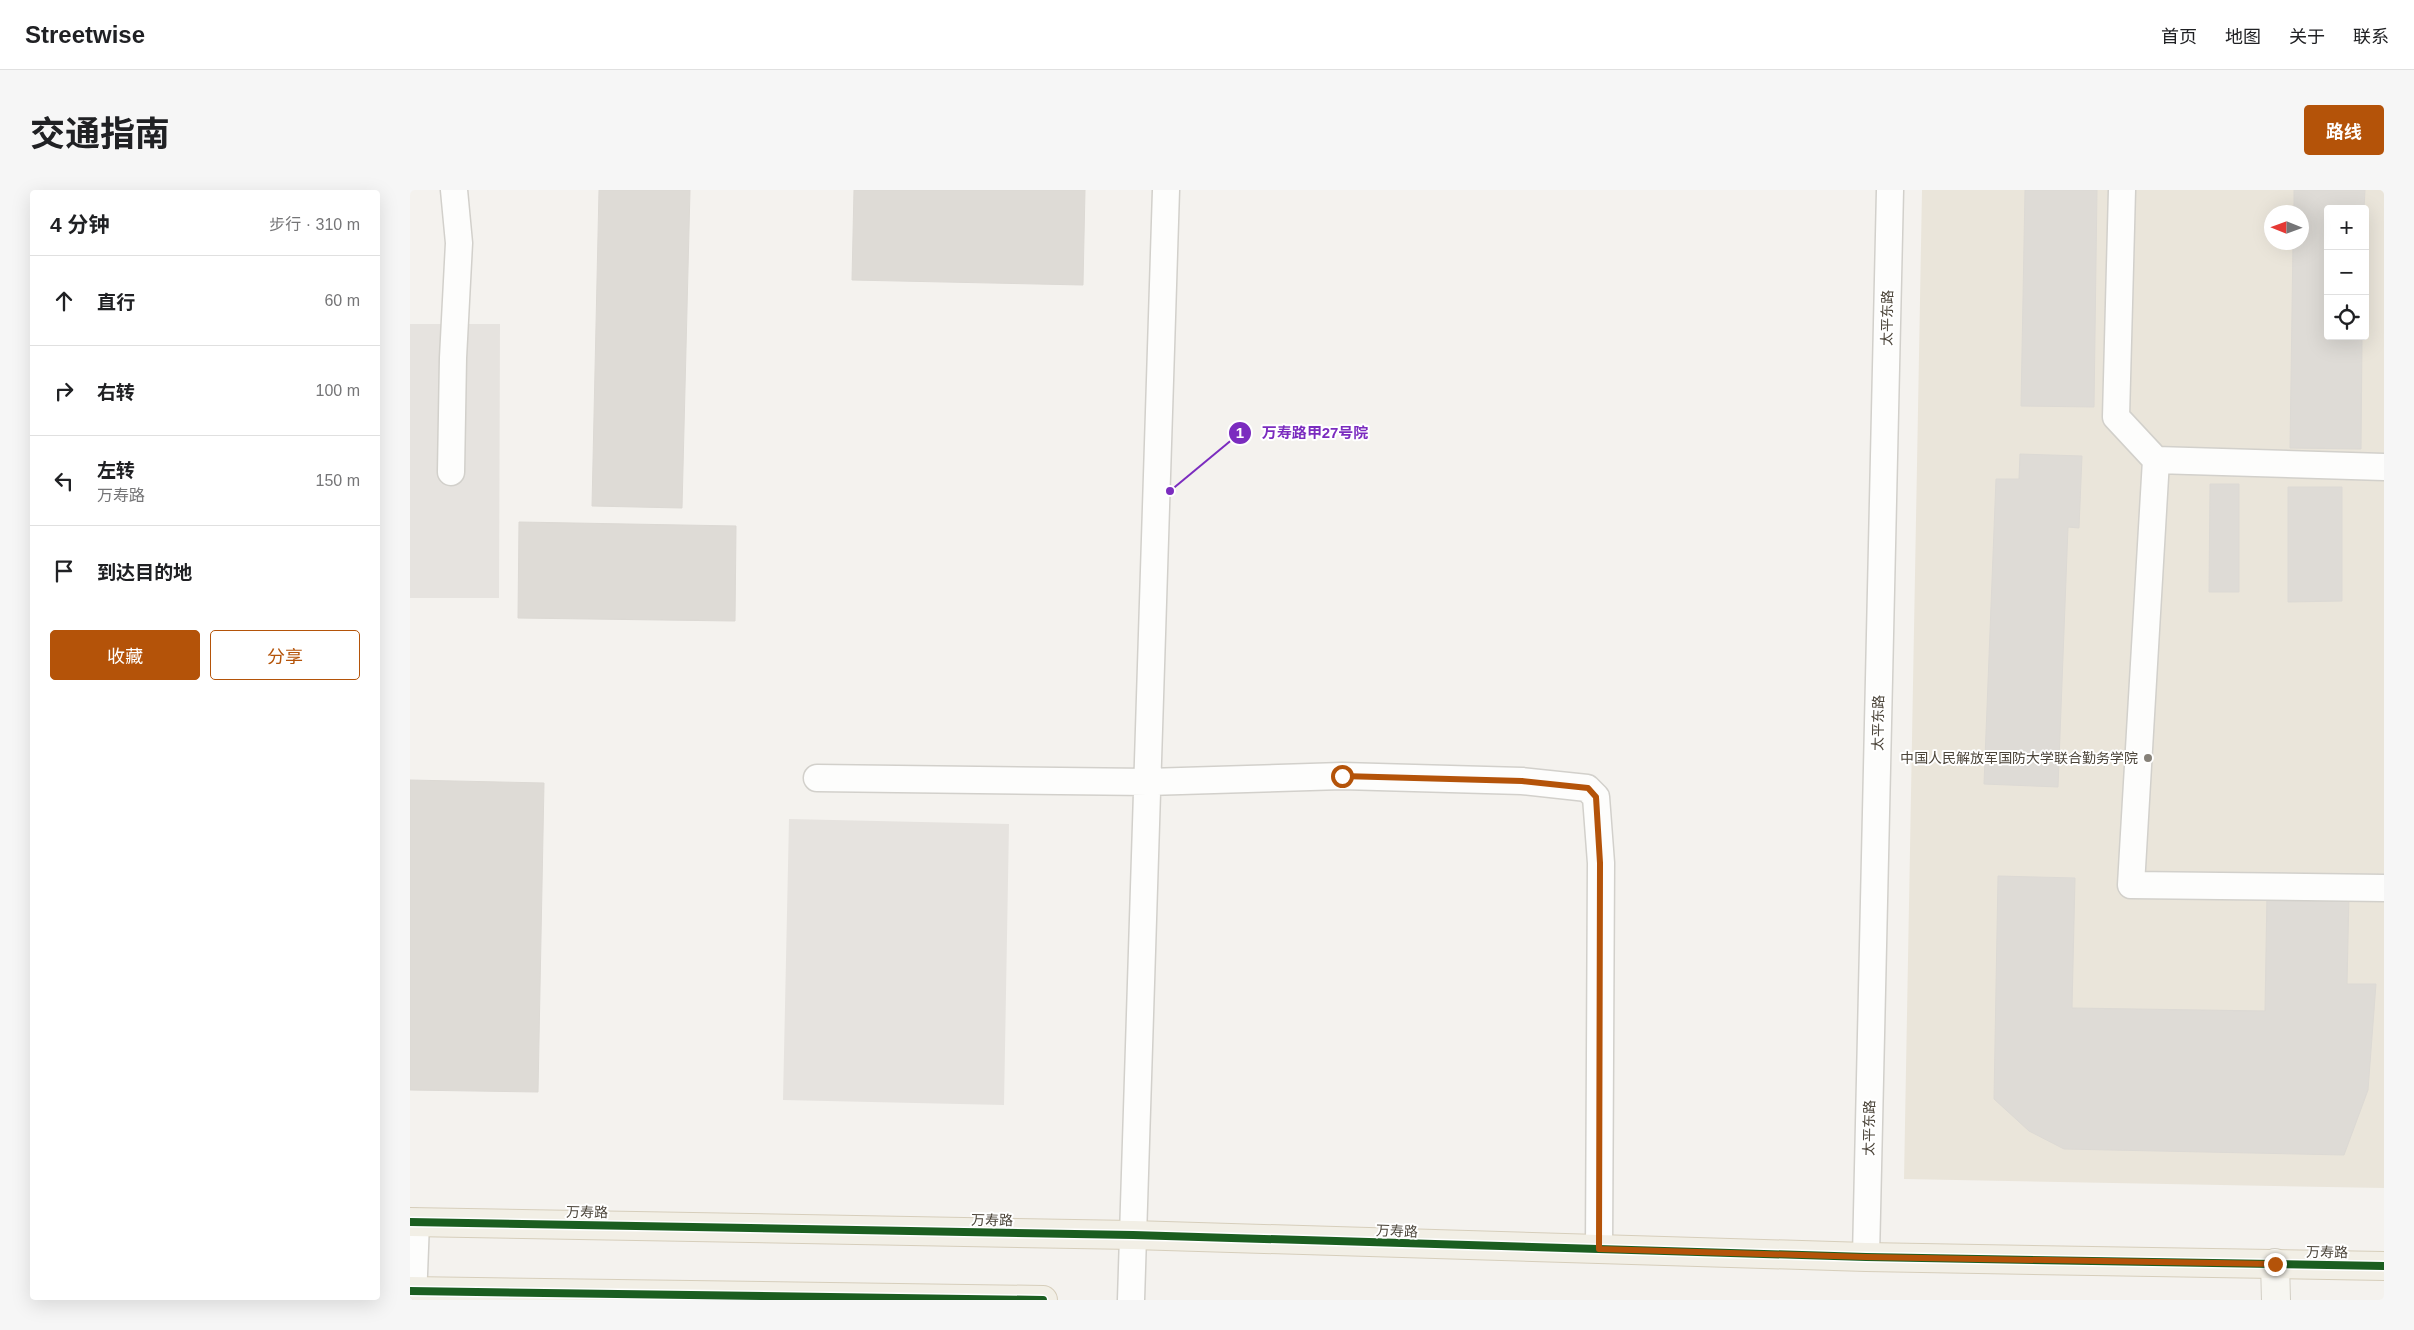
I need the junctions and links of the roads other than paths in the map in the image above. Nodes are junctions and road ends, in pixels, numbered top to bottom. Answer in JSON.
{"nodes":[{"id":1,"x":454,"y":190,"type":"edge"},
{"id":2,"x":1166,"y":190,"type":"edge"},
{"id":3,"x":1890,"y":190,"type":"edge"},
{"id":4,"x":2122,"y":190,"type":"edge"},
{"id":5,"x":2156,"y":460,"type":"junction"},
{"id":6,"x":2384,"y":468,"type":"edge"},
{"id":7,"x":451,"y":472,"type":"dead end"},
{"id":8,"x":817,"y":778,"type":"dead end"},
{"id":9,"x":1148,"y":782,"type":"junction"},
{"id":10,"x":2384,"y":888,"type":"edge"},
{"id":11,"x":413,"y":1222,"type":"edge"},
{"id":12,"x":1133,"y":1235,"type":"junction"},
{"id":13,"x":1599,"y":1249,"type":"junction"},
{"id":14,"x":1866,"y":1257,"type":"junction"},
{"id":15,"x":2275,"y":1264,"type":"junction"},
{"id":16,"x":2384,"y":1266,"type":"edge"},
{"id":17,"x":412,"y":1294,"type":"edge"},
{"id":18,"x":1043,"y":1300,"type":"edge"},
{"id":19,"x":1131,"y":1300,"type":"edge"},
{"id":20,"x":2276,"y":1300,"type":"edge"}],
"edges":[{"from":1,"to":7,"type":"street"},
{"from":2,"to":9,"type":"street"},
{"from":3,"to":14,"type":"street","name":"太平东路"},
{"from":4,"to":5,"type":"street"},
{"from":5,"to":6,"type":"street"},
{"from":5,"to":10,"type":"street"},
{"from":8,"to":9,"type":"street"},
{"from":9,"to":12,"type":"street"},
{"from":9,"to":13,"type":"street"},
{"from":11,"to":12,"type":"main road","name":"万寿路"},
{"from":11,"to":17,"type":"street"},
{"from":12,"to":13,"type":"main road","name":"万寿路"},
{"from":12,"to":19,"type":"street"},
{"from":13,"to":14,"type":"main road","name":"万寿路"},
{"from":14,"to":15,"type":"main road","name":"万寿路"},
{"from":15,"to":16,"type":"main road","name":"万寿路"},
{"from":15,"to":20,"type":"street"},
{"from":17,"to":18,"type":"main road"}]}
